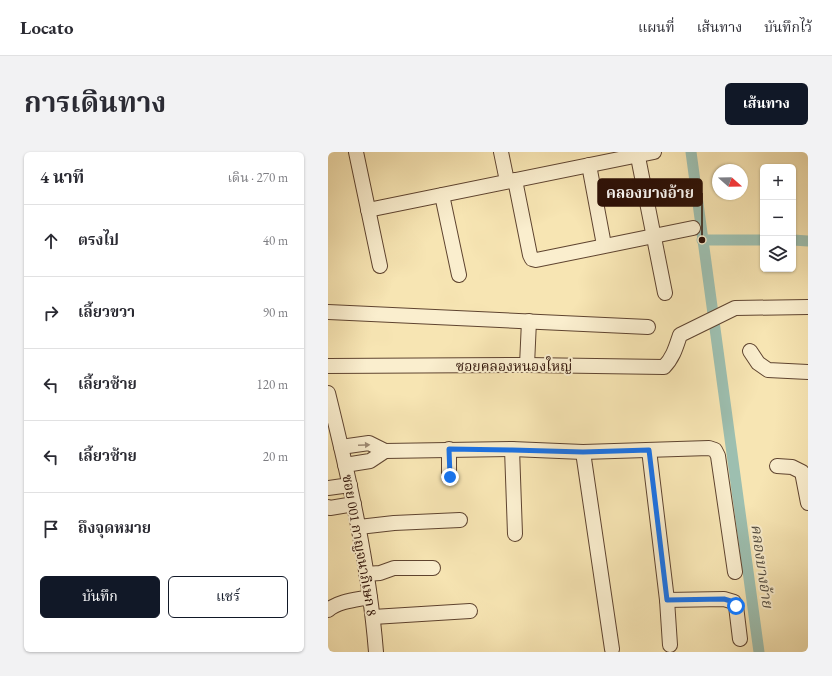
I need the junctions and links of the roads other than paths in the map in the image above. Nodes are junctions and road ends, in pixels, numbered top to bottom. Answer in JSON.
{"nodes":[{"id":1,"x":356,"y":152,"type":"edge"},
{"id":2,"x":501,"y":152,"type":"edge"},
{"id":3,"x":654,"y":152,"type":"edge"},
{"id":4,"x":637,"y":154,"type":"edge"},
{"id":5,"x":589,"y":165,"type":"junction"},
{"id":6,"x":511,"y":181,"type":"junction"},
{"id":7,"x":442,"y":195,"type":"junction"},
{"id":8,"x":368,"y":210,"type":"junction"},
{"id":9,"x":693,"y":228,"type":"dead end"},
{"id":10,"x":653,"y":235,"type":"junction"},
{"id":11,"x":604,"y":245,"type":"junction"},
{"id":12,"x":380,"y":266,"type":"dead end"},
{"id":13,"x":459,"y":275,"type":"dead end"},
{"id":14,"x":665,"y":293,"type":"dead end"},
{"id":15,"x":808,"y":306,"type":"edge"},
{"id":16,"x":328,"y":312,"type":"edge"},
{"id":17,"x":529,"y":321,"type":"junction"},
{"id":18,"x":648,"y":327,"type":"dead end"},
{"id":19,"x":750,"y":351,"type":"dead end"},
{"id":20,"x":527,"y":365,"type":"junction"},
{"id":21,"x":328,"y":366,"type":"edge"},
{"id":22,"x":808,"y":372,"type":"edge"},
{"id":23,"x":328,"y":393,"type":"edge"},
{"id":24,"x":341,"y":447,"type":"junction"},
{"id":25,"x":449,"y":449,"type":"junction"},
{"id":26,"x":512,"y":450,"type":"junction"},
{"id":27,"x":649,"y":450,"type":"junction"},
{"id":28,"x":385,"y":451,"type":"junction"},
{"id":29,"x":583,"y":452,"type":"junction"},
{"id":30,"x":345,"y":465,"type":"junction"},
{"id":31,"x":777,"y":466,"type":"dead end"},
{"id":32,"x":450,"y":477,"type":"dead end"},
{"id":33,"x":350,"y":485,"type":"junction"},
{"id":34,"x":328,"y":488,"type":"edge"},
{"id":35,"x":808,"y":503,"type":"edge"},
{"id":36,"x":354,"y":504,"type":"junction"},
{"id":37,"x":328,"y":507,"type":"edge"},
{"id":38,"x":460,"y":520,"type":"dead end"},
{"id":39,"x":359,"y":527,"type":"junction"},
{"id":40,"x":515,"y":534,"type":"dead end"},
{"id":41,"x":434,"y":568,"type":"dead end"},
{"id":42,"x":735,"y":572,"type":"dead end"},
{"id":43,"x":366,"y":574,"type":"junction"},
{"id":44,"x":370,"y":597,"type":"junction"},
{"id":45,"x":667,"y":600,"type":"junction"},
{"id":46,"x":328,"y":610,"type":"edge"},
{"id":47,"x":470,"y":611,"type":"dead end"},
{"id":48,"x":373,"y":617,"type":"junction"},
{"id":49,"x":740,"y":639,"type":"dead end"},
{"id":50,"x":670,"y":645,"type":"dead end"},
{"id":51,"x":612,"y":649,"type":"dead end"},
{"id":52,"x":376,"y":652,"type":"edge"}],
"edges":[{"from":1,"to":8,"type":"street"},
{"from":2,"to":6,"type":"street"},
{"from":3,"to":4,"type":"street"},
{"from":4,"to":5,"type":"street"},
{"from":4,"to":10,"type":"street"},
{"from":5,"to":6,"type":"street"},
{"from":5,"to":11,"type":"street"},
{"from":6,"to":7,"type":"street"},
{"from":6,"to":11,"type":"street"},
{"from":7,"to":8,"type":"street"},
{"from":7,"to":13,"type":"street"},
{"from":8,"to":12,"type":"street"},
{"from":9,"to":10,"type":"street"},
{"from":10,"to":11,"type":"street"},
{"from":10,"to":14,"type":"street"},
{"from":15,"to":20,"type":"street","name":"ซอยคลองหนองใหญ่"},
{"from":16,"to":17,"type":"street"},
{"from":17,"to":18,"type":"street"},
{"from":17,"to":20,"type":"street"},
{"from":19,"to":22,"type":"street"},
{"from":20,"to":21,"type":"street","name":"ซอยคลองหนองใหญ่"},
{"from":23,"to":24,"type":"street","name":"ซอย 001 กาญจนาภิเษก 8"},
{"from":24,"to":28,"type":"street","one_way":true},
{"from":24,"to":30,"type":"street","name":"ซอย 001 กาญจนาภิเษก 8"},
{"from":25,"to":26,"type":"street"},
{"from":25,"to":28,"type":"street"},
{"from":25,"to":32,"type":"street"},
{"from":26,"to":29,"type":"street"},
{"from":26,"to":40,"type":"street"},
{"from":27,"to":29,"type":"street"},
{"from":27,"to":42,"type":"street"},
{"from":27,"to":45,"type":"street"},
{"from":28,"to":30,"type":"street"},
{"from":29,"to":51,"type":"street"},
{"from":30,"to":33,"type":"street","name":"ซอย 001 กาญจนาภิเษก 8"},
{"from":31,"to":35,"type":"street"},
{"from":33,"to":34,"type":"street"},
{"from":33,"to":36,"type":"street","name":"ซอย 001 กาญจนาภิเษก 8"},
{"from":36,"to":37,"type":"street"},
{"from":36,"to":39,"type":"street","name":"ซอย 001 กาญจนาภิเษก 8"},
{"from":38,"to":39,"type":"street"},
{"from":39,"to":43,"type":"street","name":"ซอย 001 กาญจนาภิเษก 8"},
{"from":41,"to":43,"type":"street"},
{"from":43,"to":44,"type":"street","name":"ซอย 001 กาญจนาภิเษก 8"},
{"from":44,"to":46,"type":"street"},
{"from":44,"to":48,"type":"street","name":"ซอย 001 กาญจนาภิเษก 8"},
{"from":45,"to":49,"type":"street"},
{"from":45,"to":50,"type":"street"},
{"from":47,"to":48,"type":"street"},
{"from":48,"to":52,"type":"street","name":"ซอย 001 กาญจนาภิเษก 8"}]}
